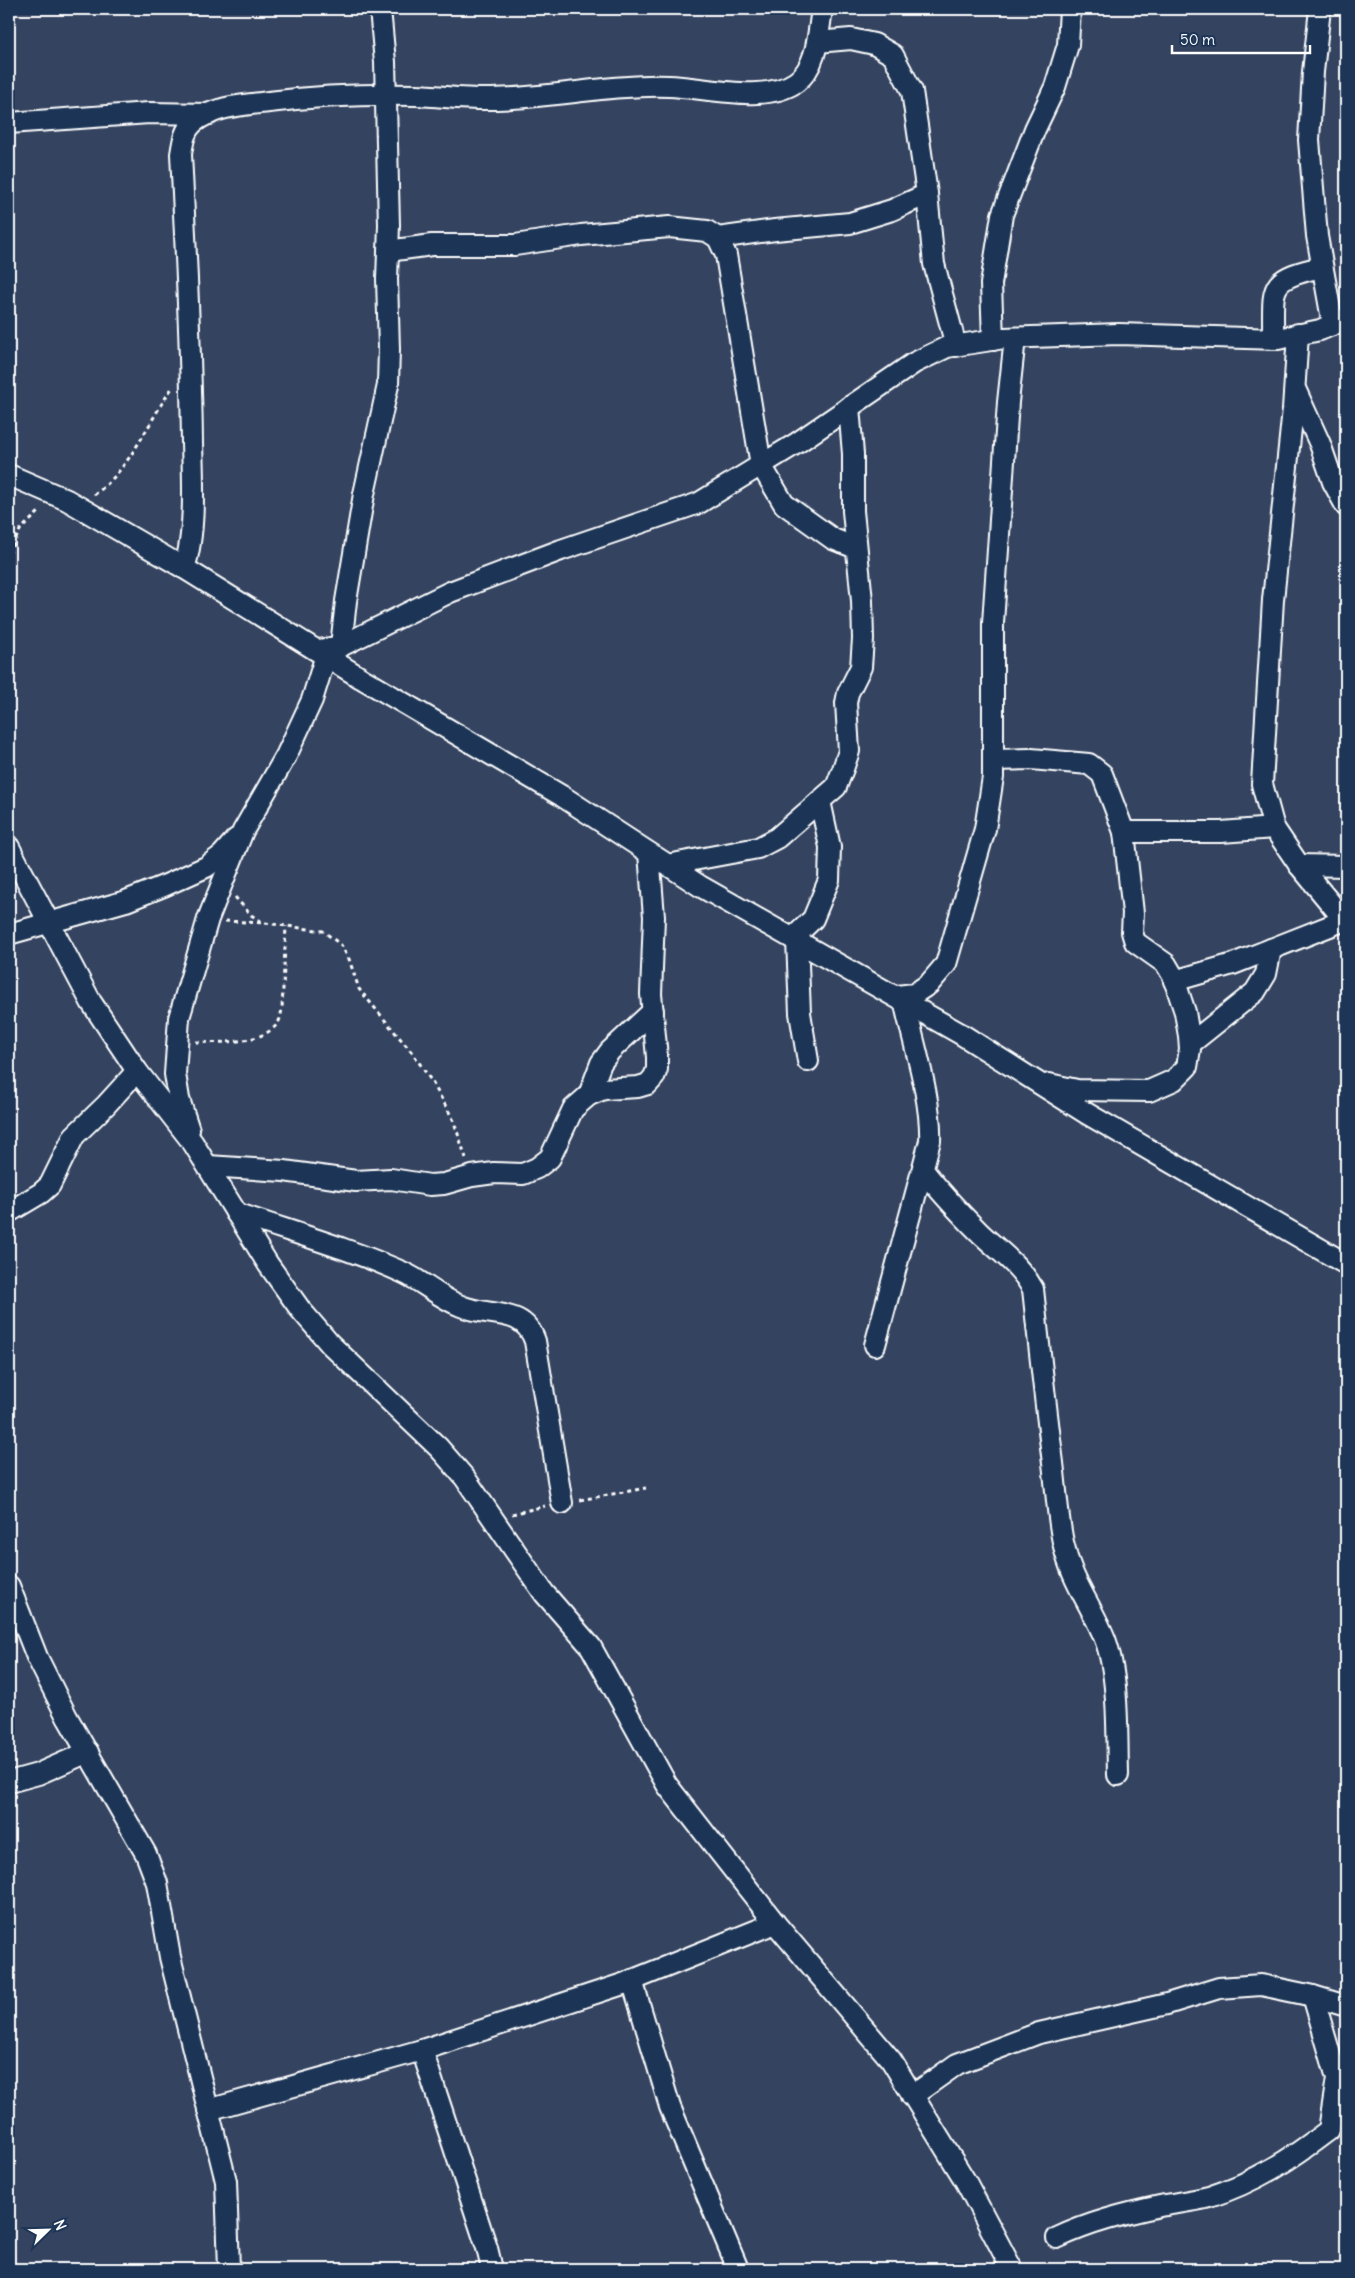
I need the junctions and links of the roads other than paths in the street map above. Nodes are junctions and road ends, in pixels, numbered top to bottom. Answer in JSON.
{"nodes":[{"id":1,"x":380,"y":9,"type":"edge"},
{"id":2,"x":822,"y":9,"type":"edge"},
{"id":3,"x":1070,"y":9,"type":"edge"},
{"id":4,"x":1320,"y":9,"type":"edge"},
{"id":5,"x":817,"y":42,"type":"junction"},
{"id":6,"x":386,"y":96,"type":"junction"},
{"id":7,"x":209,"y":114,"type":"junction"},
{"id":8,"x":9,"y":123,"type":"edge"},
{"id":9,"x":927,"y":194,"type":"junction"},
{"id":10,"x":718,"y":238,"type":"junction"},
{"id":11,"x":388,"y":252,"type":"junction"},
{"id":12,"x":1322,"y":267,"type":"junction"},
{"id":13,"x":1340,"y":322,"type":"edge"},
{"id":14,"x":1298,"y":334,"type":"junction"},
{"id":15,"x":1015,"y":338,"type":"junction"},
{"id":16,"x":1273,"y":338,"type":"junction"},
{"id":17,"x":994,"y":340,"type":"junction"},
{"id":18,"x":956,"y":346,"type":"junction"},
{"id":19,"x":1294,"y":387,"type":"junction"},
{"id":20,"x":849,"y":407,"type":"junction"},
{"id":21,"x":761,"y":466,"type":"junction"},
{"id":22,"x":9,"y":475,"type":"edge"},
{"id":23,"x":1346,"y":506,"type":"edge"},
{"id":24,"x":856,"y":548,"type":"junction"},
{"id":25,"x":184,"y":568,"type":"junction"},
{"id":26,"x":329,"y":651,"type":"junction"},
{"id":27,"x":993,"y":760,"type":"junction"},
{"id":28,"x":820,"y":801,"type":"junction"},
{"id":29,"x":1274,"y":828,"type":"junction"},
{"id":30,"x":243,"y":831,"type":"junction"},
{"id":31,"x":1124,"y":832,"type":"junction"},
{"id":32,"x":9,"y":848,"type":"edge"},
{"id":33,"x":649,"y":853,"type":"junction"},
{"id":34,"x":666,"y":865,"type":"junction"},
{"id":35,"x":1300,"y":865,"type":"junction"},
{"id":36,"x":1346,"y":866,"type":"edge"},
{"id":37,"x":1346,"y":921,"type":"edge"},
{"id":38,"x":49,"y":924,"type":"junction"},
{"id":39,"x":9,"y":934,"type":"edge"},
{"id":40,"x":795,"y":939,"type":"junction"},
{"id":41,"x":1271,"y":949,"type":"junction"},
{"id":42,"x":1174,"y":981,"type":"junction"},
{"id":43,"x":900,"y":998,"type":"junction"},
{"id":44,"x":653,"y":1011,"type":"junction"},
{"id":45,"x":1190,"y":1044,"type":"junction"},
{"id":46,"x":808,"y":1061,"type":"dead end"},
{"id":47,"x":137,"y":1071,"type":"junction"},
{"id":48,"x":1037,"y":1082,"type":"junction"},
{"id":49,"x":589,"y":1094,"type":"junction"},
{"id":50,"x":193,"y":1143,"type":"junction"},
{"id":51,"x":208,"y":1166,"type":"junction"},
{"id":52,"x":922,"y":1170,"type":"junction"},
{"id":53,"x":9,"y":1212,"type":"edge"},
{"id":54,"x":236,"y":1213,"type":"junction"},
{"id":55,"x":1346,"y":1264,"type":"edge"},
{"id":56,"x":875,"y":1345,"type":"dead end"},
{"id":57,"x":562,"y":1503,"type":"dead end"},
{"id":58,"x":9,"y":1586,"type":"edge"},
{"id":59,"x":88,"y":1752,"type":"junction"},
{"id":60,"x":1118,"y":1774,"type":"dead end"},
{"id":61,"x":9,"y":1782,"type":"edge"},
{"id":62,"x":774,"y":1923,"type":"junction"},
{"id":63,"x":632,"y":1980,"type":"junction"},
{"id":64,"x":1313,"y":1996,"type":"junction"},
{"id":65,"x":1346,"y":2006,"type":"edge"},
{"id":66,"x":422,"y":2050,"type":"junction"},
{"id":67,"x":912,"y":2096,"type":"junction"},
{"id":68,"x":208,"y":2110,"type":"junction"},
{"id":69,"x":1058,"y":2238,"type":"dead end"},
{"id":70,"x":229,"y":2269,"type":"edge"},
{"id":71,"x":492,"y":2269,"type":"edge"},
{"id":72,"x":738,"y":2269,"type":"edge"},
{"id":73,"x":1012,"y":2269,"type":"edge"}],
"edges":[{"from":1,"to":6,"type":"street"},
{"from":2,"to":5,"type":"street"},
{"from":3,"to":17,"type":"street"},
{"from":4,"to":12,"type":"street"},
{"from":5,"to":6,"type":"street"},
{"from":5,"to":9,"type":"street"},
{"from":6,"to":7,"type":"street"},
{"from":6,"to":11,"type":"street"},
{"from":7,"to":8,"type":"street"},
{"from":7,"to":25,"type":"street"},
{"from":9,"to":10,"type":"street"},
{"from":9,"to":18,"type":"street"},
{"from":10,"to":11,"type":"street"},
{"from":10,"to":21,"type":"street"},
{"from":11,"to":26,"type":"street"},
{"from":12,"to":13,"type":"street"},
{"from":12,"to":16,"type":"street"},
{"from":13,"to":14,"type":"street"},
{"from":14,"to":16,"type":"street"},
{"from":14,"to":19,"type":"street"},
{"from":15,"to":16,"type":"street"},
{"from":15,"to":17,"type":"street"},
{"from":15,"to":27,"type":"street"},
{"from":17,"to":18,"type":"street"},
{"from":18,"to":20,"type":"street"},
{"from":19,"to":23,"type":"street"},
{"from":19,"to":29,"type":"street"},
{"from":20,"to":21,"type":"street"},
{"from":20,"to":24,"type":"street"},
{"from":21,"to":24,"type":"street"},
{"from":21,"to":26,"type":"street"},
{"from":22,"to":25,"type":"street"},
{"from":24,"to":28,"type":"street"},
{"from":25,"to":26,"type":"street"},
{"from":26,"to":30,"type":"street"},
{"from":26,"to":33,"type":"street"},
{"from":27,"to":31,"type":"street"},
{"from":27,"to":43,"type":"street"},
{"from":28,"to":34,"type":"street"},
{"from":28,"to":40,"type":"street"},
{"from":29,"to":31,"type":"street"},
{"from":29,"to":35,"type":"street"},
{"from":30,"to":38,"type":"street"},
{"from":30,"to":50,"type":"street"},
{"from":31,"to":42,"type":"street"},
{"from":32,"to":38,"type":"street"},
{"from":33,"to":34,"type":"street"},
{"from":33,"to":44,"type":"street"},
{"from":34,"to":40,"type":"street"},
{"from":35,"to":36,"type":"street"},
{"from":35,"to":37,"type":"street"},
{"from":37,"to":41,"type":"street"},
{"from":38,"to":39,"type":"street"},
{"from":38,"to":47,"type":"street"},
{"from":40,"to":43,"type":"street"},
{"from":40,"to":46,"type":"street"},
{"from":41,"to":42,"type":"street"},
{"from":41,"to":45,"type":"street"},
{"from":42,"to":45,"type":"street"},
{"from":43,"to":48,"type":"street"},
{"from":43,"to":52,"type":"street"},
{"from":44,"to":49,"type":"street"},
{"from":44,"to":49,"type":"street"},
{"from":45,"to":48,"type":"street"},
{"from":47,"to":50,"type":"street"},
{"from":47,"to":53,"type":"street"},
{"from":48,"to":55,"type":"street"},
{"from":49,"to":51,"type":"street"},
{"from":50,"to":51,"type":"street"},
{"from":51,"to":54,"type":"street"},
{"from":52,"to":56,"type":"street"},
{"from":52,"to":60,"type":"street"},
{"from":54,"to":57,"type":"street"},
{"from":54,"to":62,"type":"street"},
{"from":58,"to":59,"type":"street"},
{"from":59,"to":61,"type":"street"},
{"from":59,"to":68,"type":"street"},
{"from":62,"to":63,"type":"street"},
{"from":62,"to":67,"type":"street"},
{"from":63,"to":66,"type":"street"},
{"from":63,"to":72,"type":"street"},
{"from":64,"to":65,"type":"street"},
{"from":64,"to":67,"type":"street"},
{"from":64,"to":69,"type":"street"},
{"from":66,"to":68,"type":"street"},
{"from":66,"to":71,"type":"street"},
{"from":67,"to":73,"type":"street"},
{"from":68,"to":70,"type":"street"}]}
